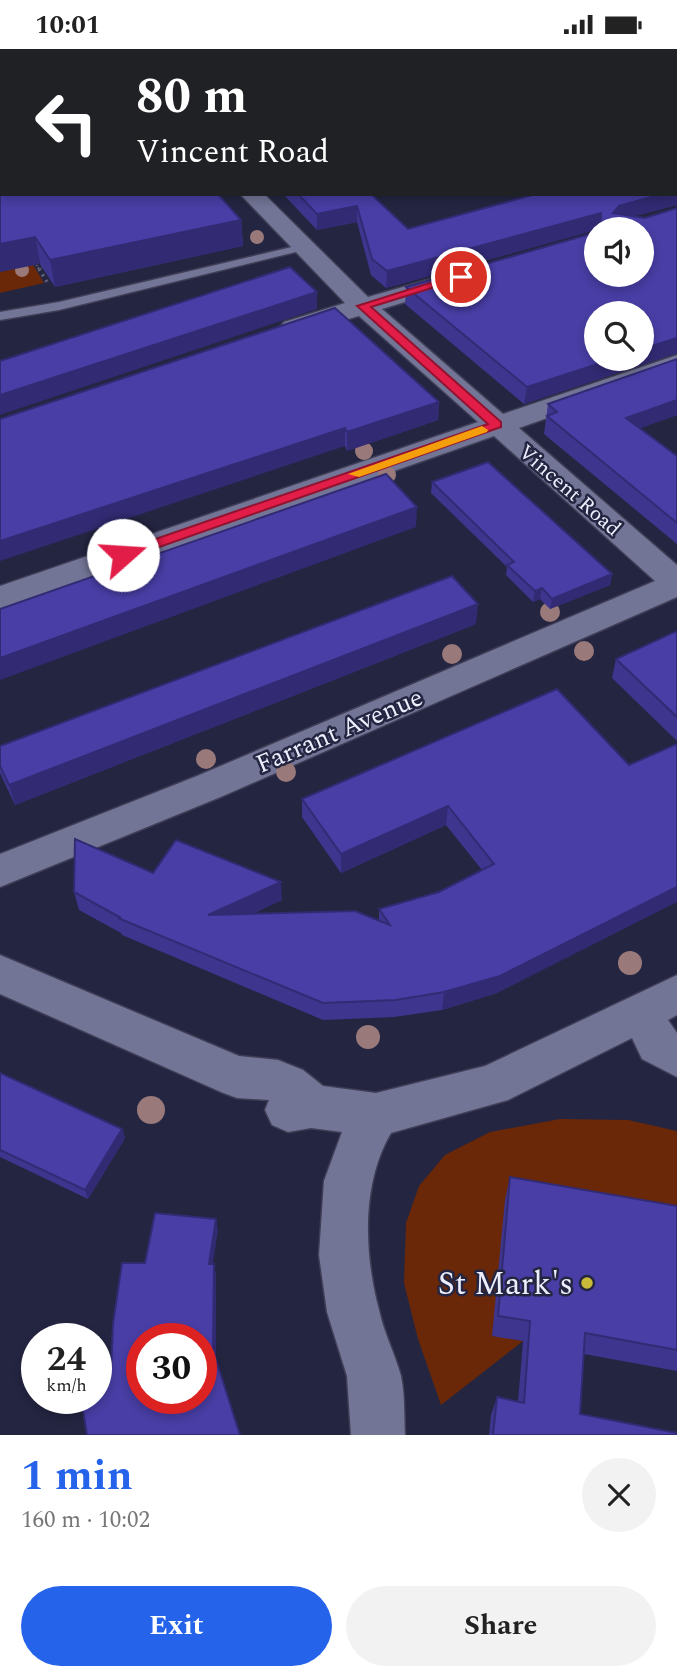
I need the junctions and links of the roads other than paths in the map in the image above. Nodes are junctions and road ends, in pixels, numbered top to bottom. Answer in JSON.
{"nodes":[{"id":1,"x":253,"y":196,"type":"edge"},
{"id":2,"x":300,"y":248,"type":"junction"},
{"id":3,"x":483,"y":271,"type":"edge"},
{"id":4,"x":363,"y":306,"type":"junction"},
{"id":5,"x":0,"y":316,"type":"edge"},
{"id":6,"x":270,"y":335,"type":"edge"},
{"id":7,"x":677,"y":363,"type":"edge"},
{"id":8,"x":496,"y":425,"type":"junction"},
{"id":9,"x":677,"y":584,"type":"edge"},
{"id":10,"x":0,"y":598,"type":"edge"},
{"id":11,"x":0,"y":871,"type":"edge"},
{"id":12,"x":0,"y":974,"type":"edge"},
{"id":13,"x":659,"y":1016,"type":"edge"},
{"id":14,"x":677,"y":1057,"type":"edge"},
{"id":15,"x":376,"y":1115,"type":"junction"},
{"id":16,"x":378,"y":1435,"type":"edge"}],
"edges":[{"from":1,"to":2,"type":"street","name":"Vincent Road"},
{"from":2,"to":4,"type":"street","name":"Vincent Road"},
{"from":2,"to":5,"type":"lane"},
{"from":3,"to":4,"type":"street"},
{"from":4,"to":6,"type":"street"},
{"from":4,"to":8,"type":"street","name":"Vincent Road"},
{"from":7,"to":8,"type":"street"},
{"from":8,"to":9,"type":"street","name":"Vincent Road"},
{"from":8,"to":10,"type":"street"},
{"from":9,"to":11,"type":"street","name":"Farrant Avenue"},
{"from":12,"to":15,"type":"street"},
{"from":13,"to":14,"type":"street"},
{"from":13,"to":15,"type":"street"},
{"from":15,"to":16,"type":"street"}]}
